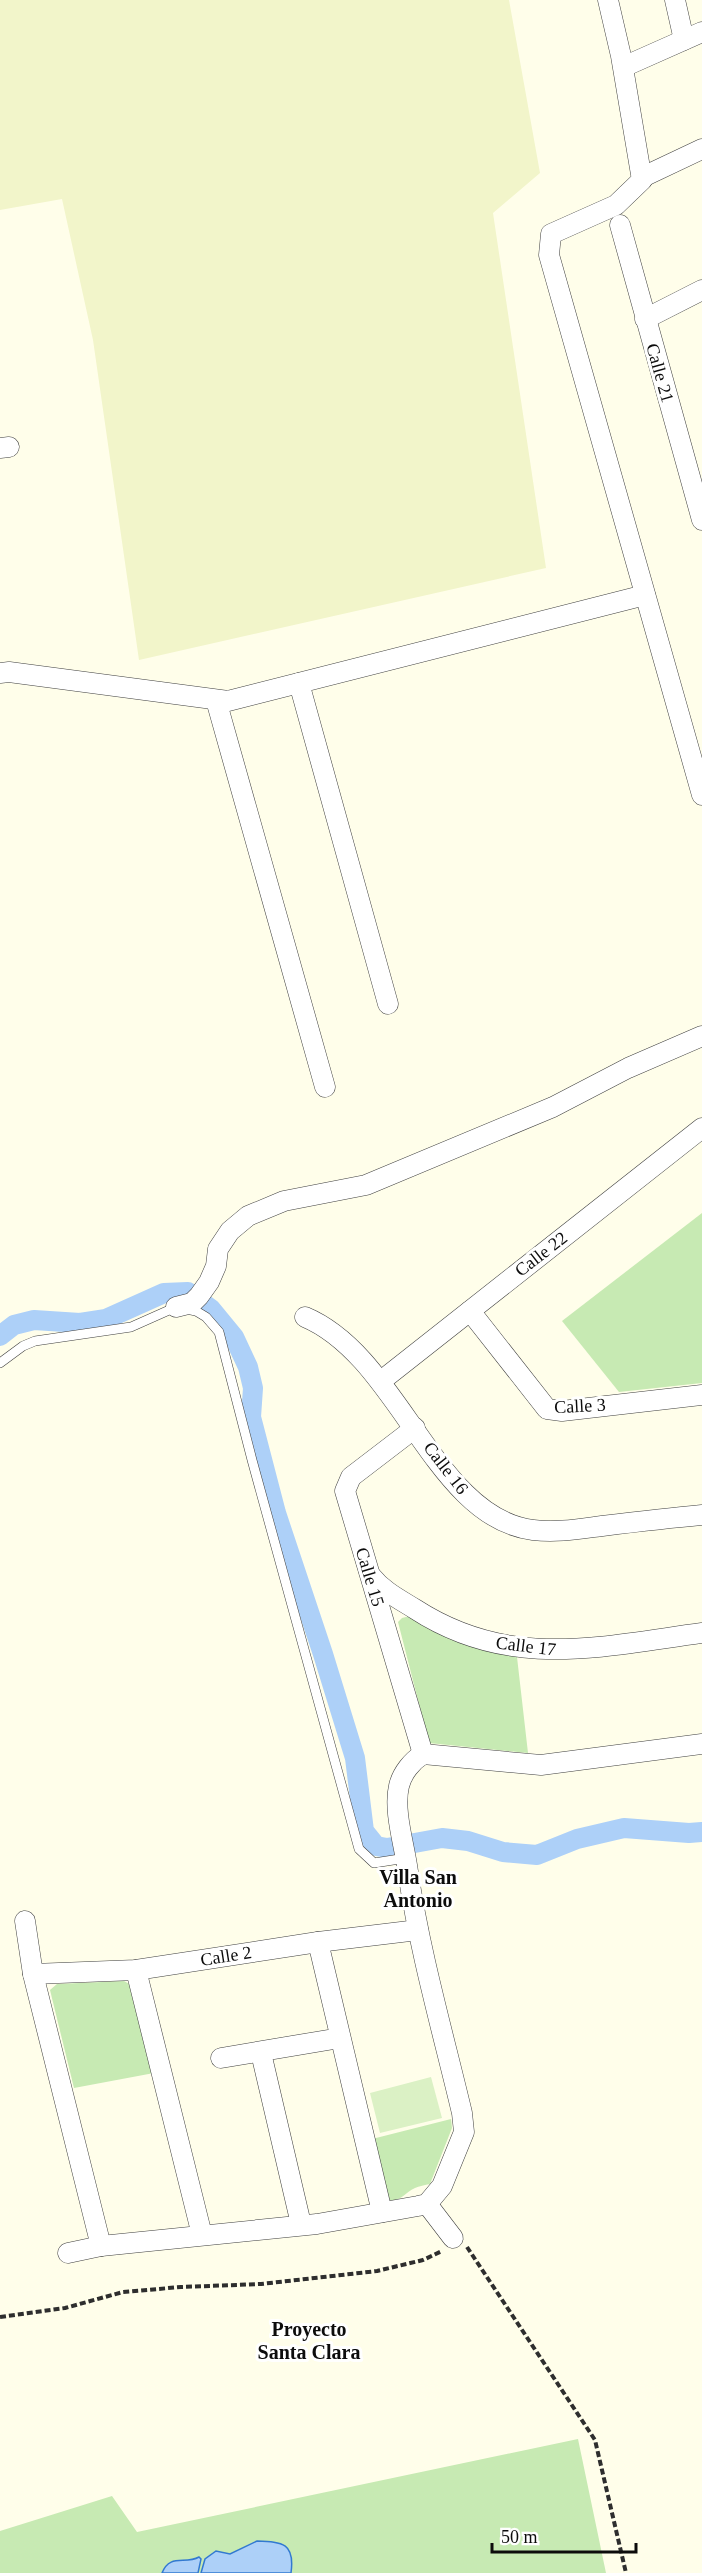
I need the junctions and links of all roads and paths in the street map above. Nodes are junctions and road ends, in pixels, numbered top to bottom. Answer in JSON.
{"nodes":[{"id":1,"x":608,"y":0,"type":"edge"},
{"id":2,"x":675,"y":0,"type":"edge"},
{"id":3,"x":693,"y":36,"type":"edge"},
{"id":4,"x":630,"y":64,"type":"dead end"},
{"id":5,"x":702,"y":149,"type":"edge"},
{"id":6,"x":647,"y":175,"type":"dead end"},
{"id":7,"x":620,"y":225,"type":"dead end"},
{"id":8,"x":702,"y":290,"type":"edge"},
{"id":9,"x":645,"y":319,"type":"junction"},
{"id":10,"x":702,"y":520,"type":"edge"},
{"id":11,"x":645,"y":595,"type":"junction"},
{"id":12,"x":0,"y":673,"type":"edge"},
{"id":13,"x":299,"y":683,"type":"junction"},
{"id":14,"x":216,"y":700,"type":"junction"},
{"id":15,"x":702,"y":795,"type":"edge"},
{"id":16,"x":388,"y":1004,"type":"dead end"},
{"id":17,"x":702,"y":1036,"type":"edge"},
{"id":18,"x":325,"y":1087,"type":"dead end"},
{"id":19,"x":702,"y":1128,"type":"edge"},
{"id":20,"x":189,"y":1302,"type":"junction"},
{"id":21,"x":470,"y":1311,"type":"junction"},
{"id":22,"x":305,"y":1317,"type":"dead end"},
{"id":23,"x":0,"y":1363,"type":"edge"},
{"id":24,"x":381,"y":1381,"type":"junction"},
{"id":25,"x":702,"y":1395,"type":"edge"},
{"id":26,"x":414,"y":1428,"type":"junction"},
{"id":27,"x":702,"y":1515,"type":"edge"},
{"id":28,"x":369,"y":1574,"type":"junction"},
{"id":29,"x":702,"y":1633,"type":"edge"},
{"id":30,"x":702,"y":1744,"type":"edge"},
{"id":31,"x":423,"y":1754,"type":"junction"},
{"id":32,"x":405,"y":1851,"type":"junction"},
{"id":33,"x":25,"y":1921,"type":"dead end"},
{"id":34,"x":418,"y":1930,"type":"junction"},
{"id":35,"x":318,"y":1942,"type":"junction"},
{"id":36,"x":136,"y":1970,"type":"junction"},
{"id":37,"x":33,"y":1974,"type":"junction"},
{"id":38,"x":340,"y":2038,"type":"junction"},
{"id":39,"x":261,"y":2053,"type":"junction"},
{"id":40,"x":221,"y":2058,"type":"dead end"},
{"id":41,"x":427,"y":2204,"type":"junction"},
{"id":42,"x":382,"y":2212,"type":"junction"},
{"id":43,"x":301,"y":2224,"type":"junction"},
{"id":44,"x":202,"y":2235,"type":"junction"},
{"id":45,"x":453,"y":2244,"type":"junction"},
{"id":46,"x":101,"y":2246,"type":"junction"},
{"id":47,"x":68,"y":2253,"type":"dead end"},
{"id":48,"x":0,"y":2317,"type":"edge"},
{"id":49,"x":626,"y":2573,"type":"edge"}],
"edges":[{"from":1,"to":11,"type":"street"},
{"from":2,"to":3,"type":"street"},
{"from":3,"to":4,"type":"street"},
{"from":5,"to":6,"type":"street"},
{"from":7,"to":9,"type":"street","name":"Calle 21"},
{"from":8,"to":9,"type":"street"},
{"from":9,"to":10,"type":"street","name":"Calle 21"},
{"from":11,"to":13,"type":"street"},
{"from":11,"to":15,"type":"street"},
{"from":12,"to":14,"type":"street"},
{"from":13,"to":14,"type":"street"},
{"from":13,"to":16,"type":"street"},
{"from":14,"to":18,"type":"street"},
{"from":17,"to":20,"type":"street"},
{"from":19,"to":21,"type":"street","name":"Calle 22"},
{"from":20,"to":23,"type":"lane"},
{"from":20,"to":32,"type":"lane"},
{"from":21,"to":24,"type":"street","name":"Calle 22"},
{"from":21,"to":25,"type":"street","name":"Calle 3"},
{"from":22,"to":24,"type":"street","name":"Calle 16"},
{"from":24,"to":26,"type":"street","name":"Calle 16"},
{"from":26,"to":27,"type":"street","name":"Calle 16"},
{"from":26,"to":28,"type":"street","name":"Calle 15"},
{"from":28,"to":29,"type":"street","name":"Calle 17"},
{"from":28,"to":31,"type":"street","name":"Calle 15"},
{"from":30,"to":31,"type":"street"},
{"from":31,"to":32,"type":"street"},
{"from":32,"to":34,"type":"street"},
{"from":33,"to":37,"type":"street"},
{"from":34,"to":35,"type":"street","name":"Calle 2"},
{"from":34,"to":41,"type":"street"},
{"from":35,"to":36,"type":"street","name":"Calle 2"},
{"from":35,"to":38,"type":"street"},
{"from":36,"to":37,"type":"street","name":"Calle 2"},
{"from":36,"to":44,"type":"street"},
{"from":37,"to":46,"type":"street"},
{"from":38,"to":39,"type":"street"},
{"from":38,"to":42,"type":"street"},
{"from":39,"to":40,"type":"street"},
{"from":39,"to":43,"type":"street"},
{"from":41,"to":42,"type":"street"},
{"from":41,"to":45,"type":"street"},
{"from":42,"to":43,"type":"street"},
{"from":43,"to":44,"type":"street"},
{"from":44,"to":46,"type":"street"},
{"from":45,"to":48,"type":"path"},
{"from":45,"to":49,"type":"path"},
{"from":46,"to":47,"type":"street"}]}
